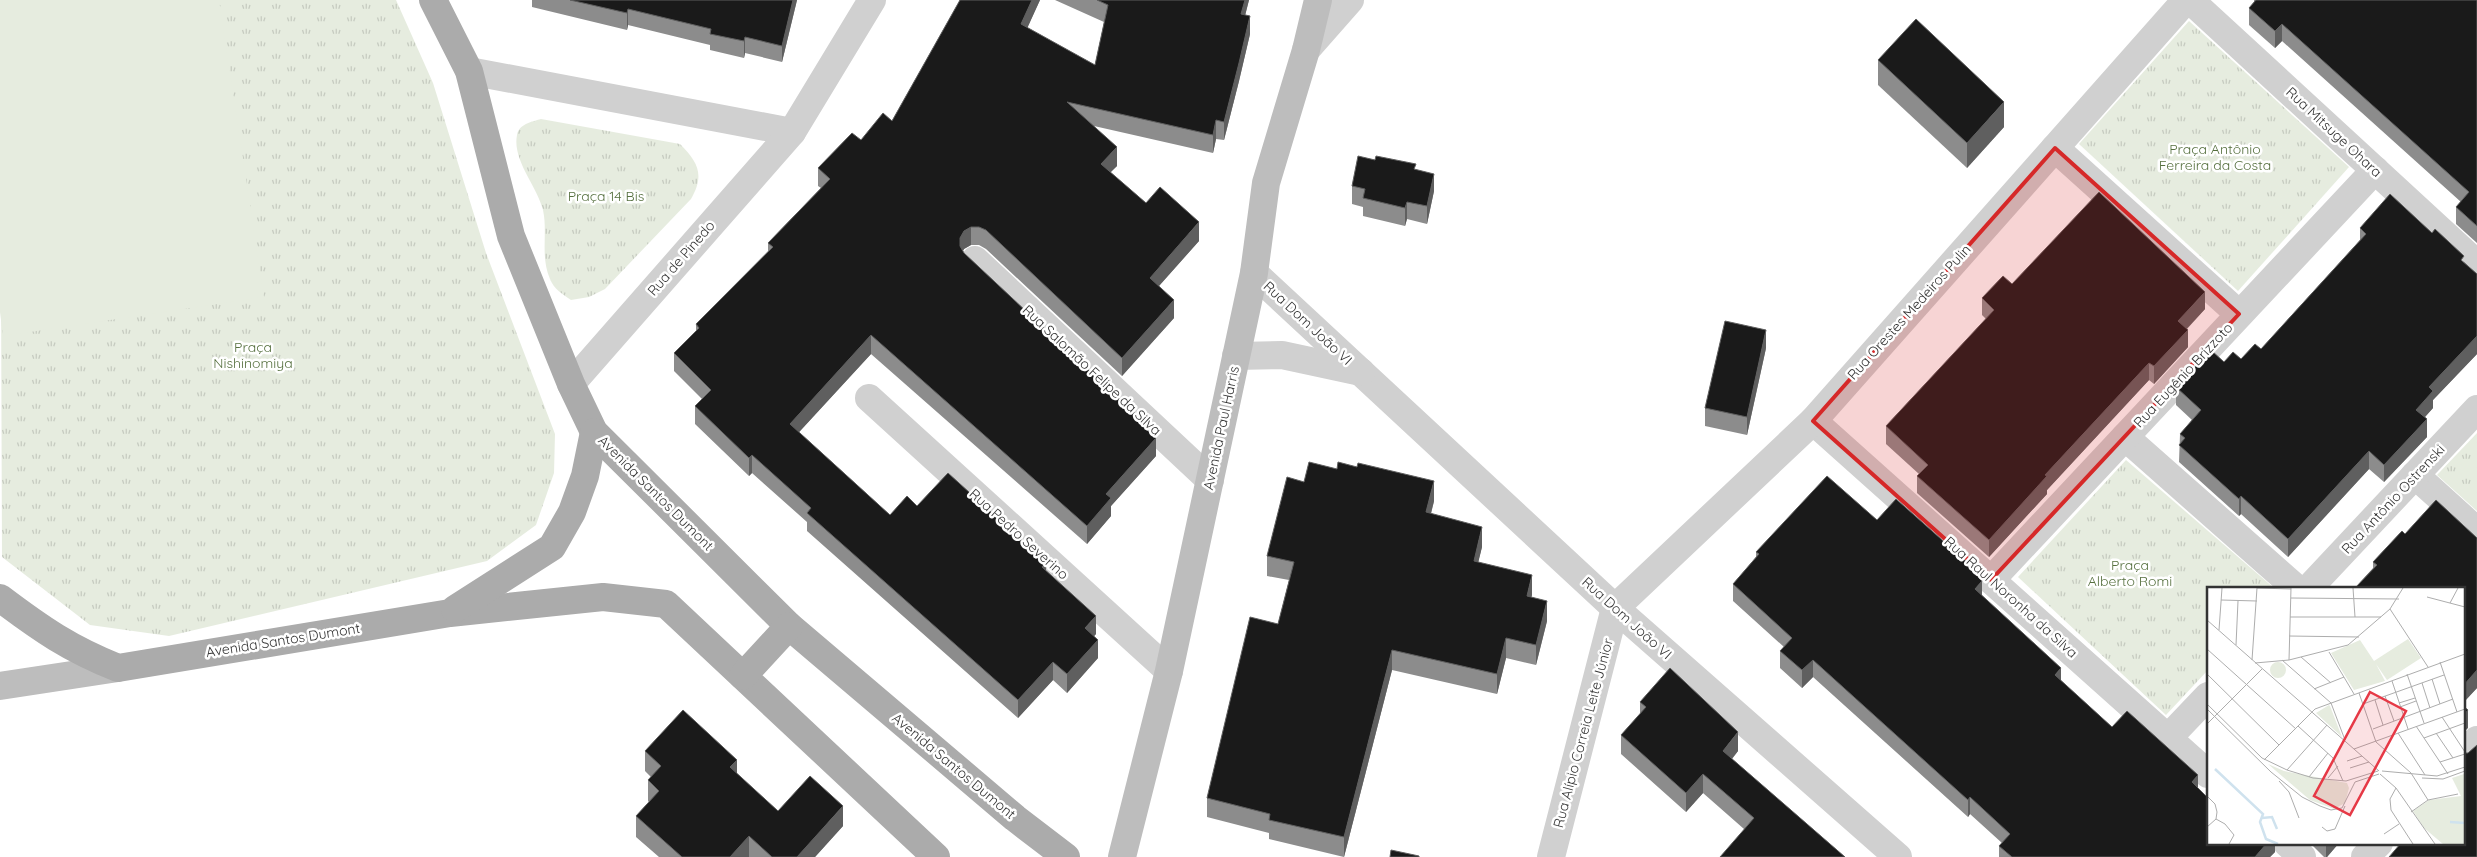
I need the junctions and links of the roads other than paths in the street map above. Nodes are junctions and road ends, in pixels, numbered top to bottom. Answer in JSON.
{"nodes":[{"id":1,"x":433,"y":0,"type":"edge"},
{"id":2,"x":872,"y":0,"type":"edge"},
{"id":3,"x":1318,"y":0,"type":"edge"},
{"id":4,"x":1350,"y":0,"type":"edge"},
{"id":5,"x":2186,"y":0,"type":"edge"},
{"id":6,"x":2190,"y":0,"type":"edge"},
{"id":7,"x":1306,"y":50,"type":"junction"},
{"id":8,"x":469,"y":71,"type":"junction"},
{"id":9,"x":792,"y":132,"type":"junction"},
{"id":10,"x":2055,"y":148,"type":"junction"},
{"id":11,"x":2375,"y":170,"type":"junction"},
{"id":12,"x":975,"y":260,"type":"edge"},
{"id":13,"x":2477,"y":264,"type":"edge"},
{"id":14,"x":1254,"y":273,"type":"junction"},
{"id":15,"x":2239,"y":314,"type":"junction"},
{"id":16,"x":1236,"y":356,"type":"junction"},
{"id":17,"x":1361,"y":372,"type":"junction"},
{"id":18,"x":571,"y":384,"type":"junction"},
{"id":19,"x":869,"y":398,"type":"dead end"},
{"id":20,"x":2477,"y":409,"type":"edge"},
{"id":21,"x":1813,"y":421,"type":"junction"},
{"id":22,"x":594,"y":432,"type":"junction"},
{"id":23,"x":2125,"y":436,"type":"junction"},
{"id":24,"x":2415,"y":475,"type":"junction"},
{"id":25,"x":1210,"y":480,"type":"junction"},
{"id":26,"x":2477,"y":531,"type":"edge"},
{"id":27,"x":1991,"y":580,"type":"junction"},
{"id":28,"x":2295,"y":587,"type":"edge"},
{"id":29,"x":2310,"y":587,"type":"edge"},
{"id":30,"x":0,"y":598,"type":"edge"},
{"id":31,"x":1615,"y":608,"type":"junction"},
{"id":32,"x":450,"y":613,"type":"junction"},
{"id":33,"x":789,"y":626,"type":"junction"},
{"id":34,"x":118,"y":668,"type":"junction"},
{"id":35,"x":1169,"y":671,"type":"junction"},
{"id":36,"x":743,"y":676,"type":"junction"},
{"id":37,"x":0,"y":686,"type":"edge"},
{"id":38,"x":2207,"y":697,"type":"edge"},
{"id":39,"x":2168,"y":738,"type":"junction"},
{"id":40,"x":2477,"y":740,"type":"edge"},
{"id":41,"x":2464,"y":754,"type":"edge"},
{"id":42,"x":2207,"y":773,"type":"edge"},
{"id":43,"x":2288,"y":844,"type":"edge"},
{"id":44,"x":2378,"y":844,"type":"edge"},
{"id":45,"x":936,"y":857,"type":"edge"},
{"id":46,"x":1066,"y":857,"type":"edge"},
{"id":47,"x":1122,"y":857,"type":"edge"},
{"id":48,"x":1550,"y":857,"type":"edge"},
{"id":49,"x":1898,"y":857,"type":"edge"},
{"id":50,"x":2302,"y":857,"type":"edge"},
{"id":51,"x":2366,"y":857,"type":"edge"}],
"edges":[{"from":1,"to":8,"type":"main road","name":"Avenida Santos Dumont"},
{"from":2,"to":9,"type":"street","name":"Rua de Pinedo"},
{"from":3,"to":7,"type":"street","name":"Avenida Paul Harris"},
{"from":4,"to":7,"type":"street"},
{"from":5,"to":10,"type":"street","name":"Rua Orestes Medeiros Pulin"},
{"from":6,"to":11,"type":"street","name":"Rua Mitsuge Ohara"},
{"from":7,"to":14,"type":"street","name":"Avenida Paul Harris"},
{"from":8,"to":9,"type":"street"},
{"from":8,"to":18,"type":"main road","name":"Avenida Santos Dumont"},
{"from":9,"to":18,"type":"street","name":"Rua de Pinedo"},
{"from":10,"to":15,"type":"street"},
{"from":10,"to":21,"type":"street","name":"Rua Orestes Medeiros Pulin"},
{"from":11,"to":13,"type":"street","name":"Rua Mitsuge Ohara"},
{"from":11,"to":15,"type":"street","name":"Rua Eugênio Brizzoto"},
{"from":12,"to":25,"type":"street","name":"Rua Salomão Felipe da Silva"},
{"from":14,"to":16,"type":"street","name":"Avenida Paul Harris"},
{"from":14,"to":17,"type":"street","name":"Rua Dom João VI"},
{"from":15,"to":23,"type":"street","name":"Rua Eugênio Brizzoto"},
{"from":16,"to":17,"type":"street","name":"Rua Dom João VI"},
{"from":16,"to":25,"type":"street","name":"Avenida Paul Harris"},
{"from":17,"to":31,"type":"street","name":"Rua Dom João VI"},
{"from":18,"to":22,"type":"main road","name":"Avenida Santos Dumont"},
{"from":19,"to":35,"type":"street","name":"Rua Pedro Severino"},
{"from":20,"to":24,"type":"street","name":"Rua Antônio Ostrenski"},
{"from":21,"to":27,"type":"street","name":"Rua Raul Noronha da Silva"},
{"from":21,"to":31,"type":"street","name":"Rua Orestes Medeiros Pulin"},
{"from":22,"to":32,"type":"main road"},
{"from":22,"to":33,"type":"main road","name":"Avenida Santos Dumont"},
{"from":23,"to":27,"type":"street","name":"Rua Eugênio Brizzoto"},
{"from":23,"to":28,"type":"street"},
{"from":24,"to":26,"type":"street"},
{"from":24,"to":29,"type":"street","name":"Rua Antônio Ostrenski"},
{"from":25,"to":35,"type":"street","name":"Avenida Paul Harris"},
{"from":27,"to":39,"type":"street","name":"Rua Raul Noronha da Silva"},
{"from":30,"to":34,"type":"main road"},
{"from":31,"to":48,"type":"street","name":"Rua Alípio Correia Leite Júnior"},
{"from":31,"to":49,"type":"street","name":"Rua Dom João VI"},
{"from":32,"to":34,"type":"main road","name":"Avenida Santos Dumont"},
{"from":32,"to":36,"type":"main road","name":"Avenida Santos Dumont"},
{"from":33,"to":36,"type":"main road"},
{"from":33,"to":46,"type":"main road","name":"Avenida Santos Dumont"},
{"from":34,"to":37,"type":"street"},
{"from":35,"to":47,"type":"street","name":"Avenida Paul Harris"},
{"from":36,"to":45,"type":"main road","name":"Avenida Santos Dumont"},
{"from":38,"to":39,"type":"street"},
{"from":39,"to":42,"type":"street","name":"Rua Raul Noronha da Silva"},
{"from":40,"to":41,"type":"street"},
{"from":43,"to":50,"type":"street"},
{"from":44,"to":51,"type":"street"}]}
